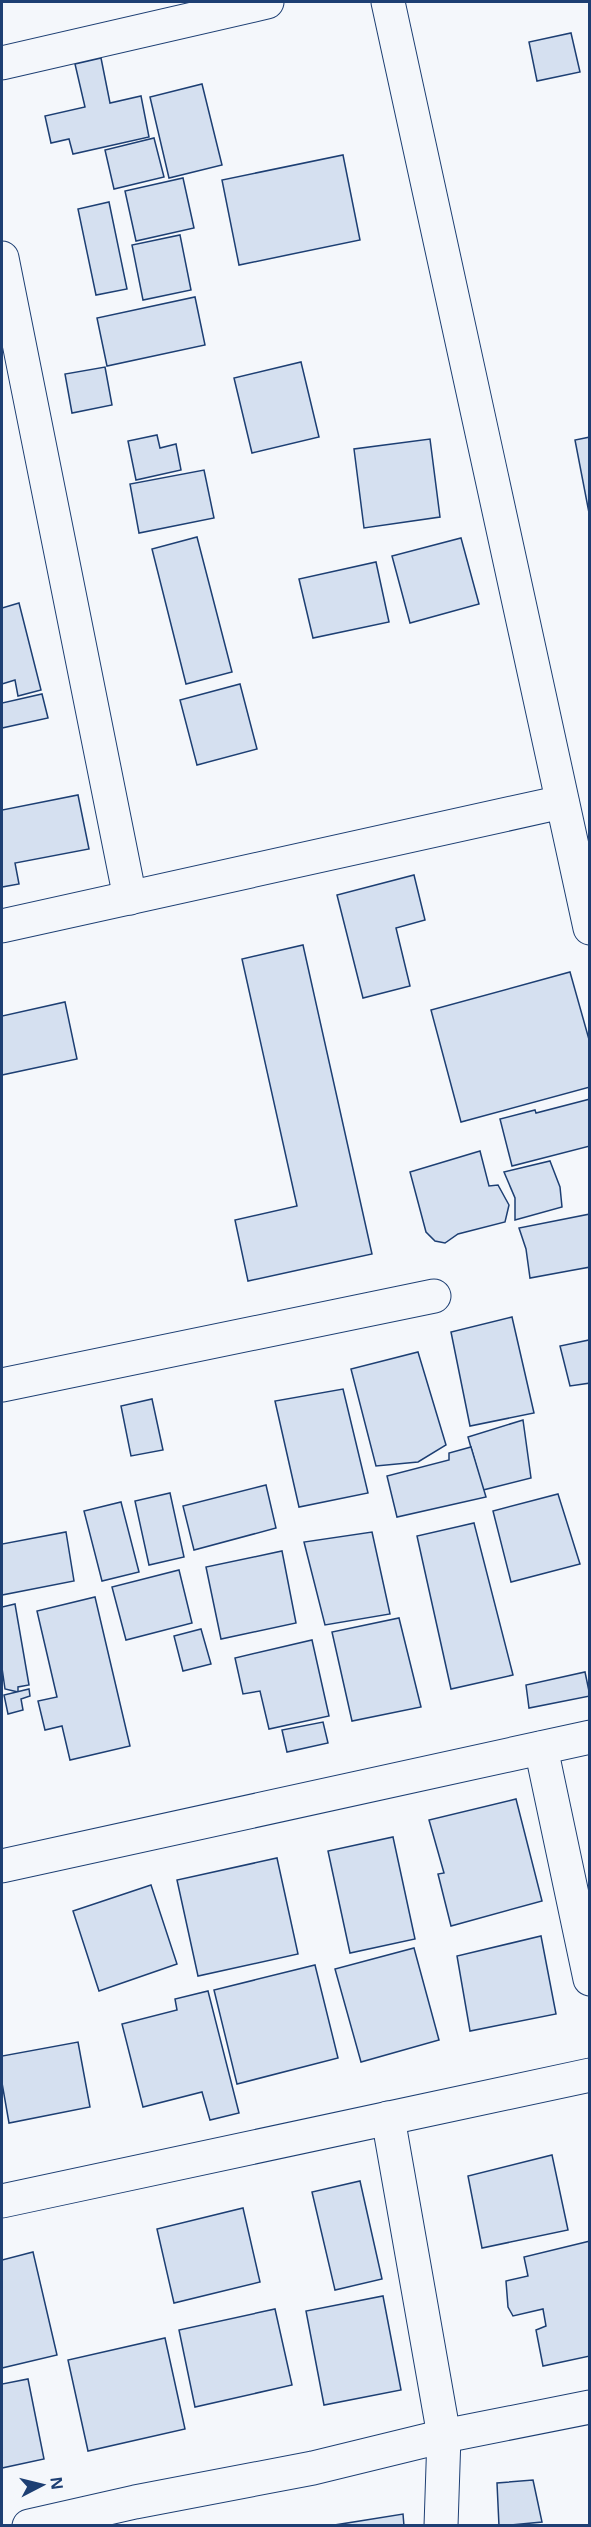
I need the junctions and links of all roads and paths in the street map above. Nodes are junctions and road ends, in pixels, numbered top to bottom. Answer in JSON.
{"nodes":[{"id":1,"x":267,"y":2,"type":"edge"},
{"id":2,"x":388,"y":2,"type":"edge"},
{"id":3,"x":2,"y":63,"type":"edge"},
{"id":4,"x":2,"y":258,"type":"edge"},
{"id":5,"x":562,"y":802,"type":"junction"},
{"id":6,"x":130,"y":898,"type":"junction"},
{"id":7,"x":2,"y":926,"type":"edge"},
{"id":8,"x":590,"y":928,"type":"edge"},
{"id":9,"x":434,"y":1296,"type":"dead end"},
{"id":10,"x":2,"y":1385,"type":"edge"},
{"id":11,"x":590,"y":1737,"type":"edge"},
{"id":12,"x":541,"y":1748,"type":"junction"},
{"id":13,"x":2,"y":1866,"type":"edge"},
{"id":14,"x":590,"y":1979,"type":"edge"},
{"id":15,"x":590,"y":2075,"type":"edge"},
{"id":16,"x":388,"y":2118,"type":"junction"},
{"id":17,"x":2,"y":2201,"type":"edge"},
{"id":18,"x":590,"y":2407,"type":"edge"},
{"id":19,"x":444,"y":2436,"type":"junction"},
{"id":20,"x":29,"y":2526,"type":"edge"},
{"id":21,"x":441,"y":2526,"type":"edge"}],
"edges":[{"from":1,"to":3,"type":"street"},
{"from":2,"to":5,"type":"street"},
{"from":4,"to":6,"type":"street"},
{"from":5,"to":6,"type":"street"},
{"from":5,"to":8,"type":"street"},
{"from":6,"to":7,"type":"street"},
{"from":9,"to":10,"type":"street"},
{"from":11,"to":12,"type":"street"},
{"from":12,"to":13,"type":"street"},
{"from":12,"to":14,"type":"street"},
{"from":15,"to":16,"type":"street"},
{"from":16,"to":17,"type":"street"},
{"from":16,"to":19,"type":"street"},
{"from":18,"to":19,"type":"street"},
{"from":19,"to":20,"type":"street"},
{"from":19,"to":21,"type":"street"}]}
